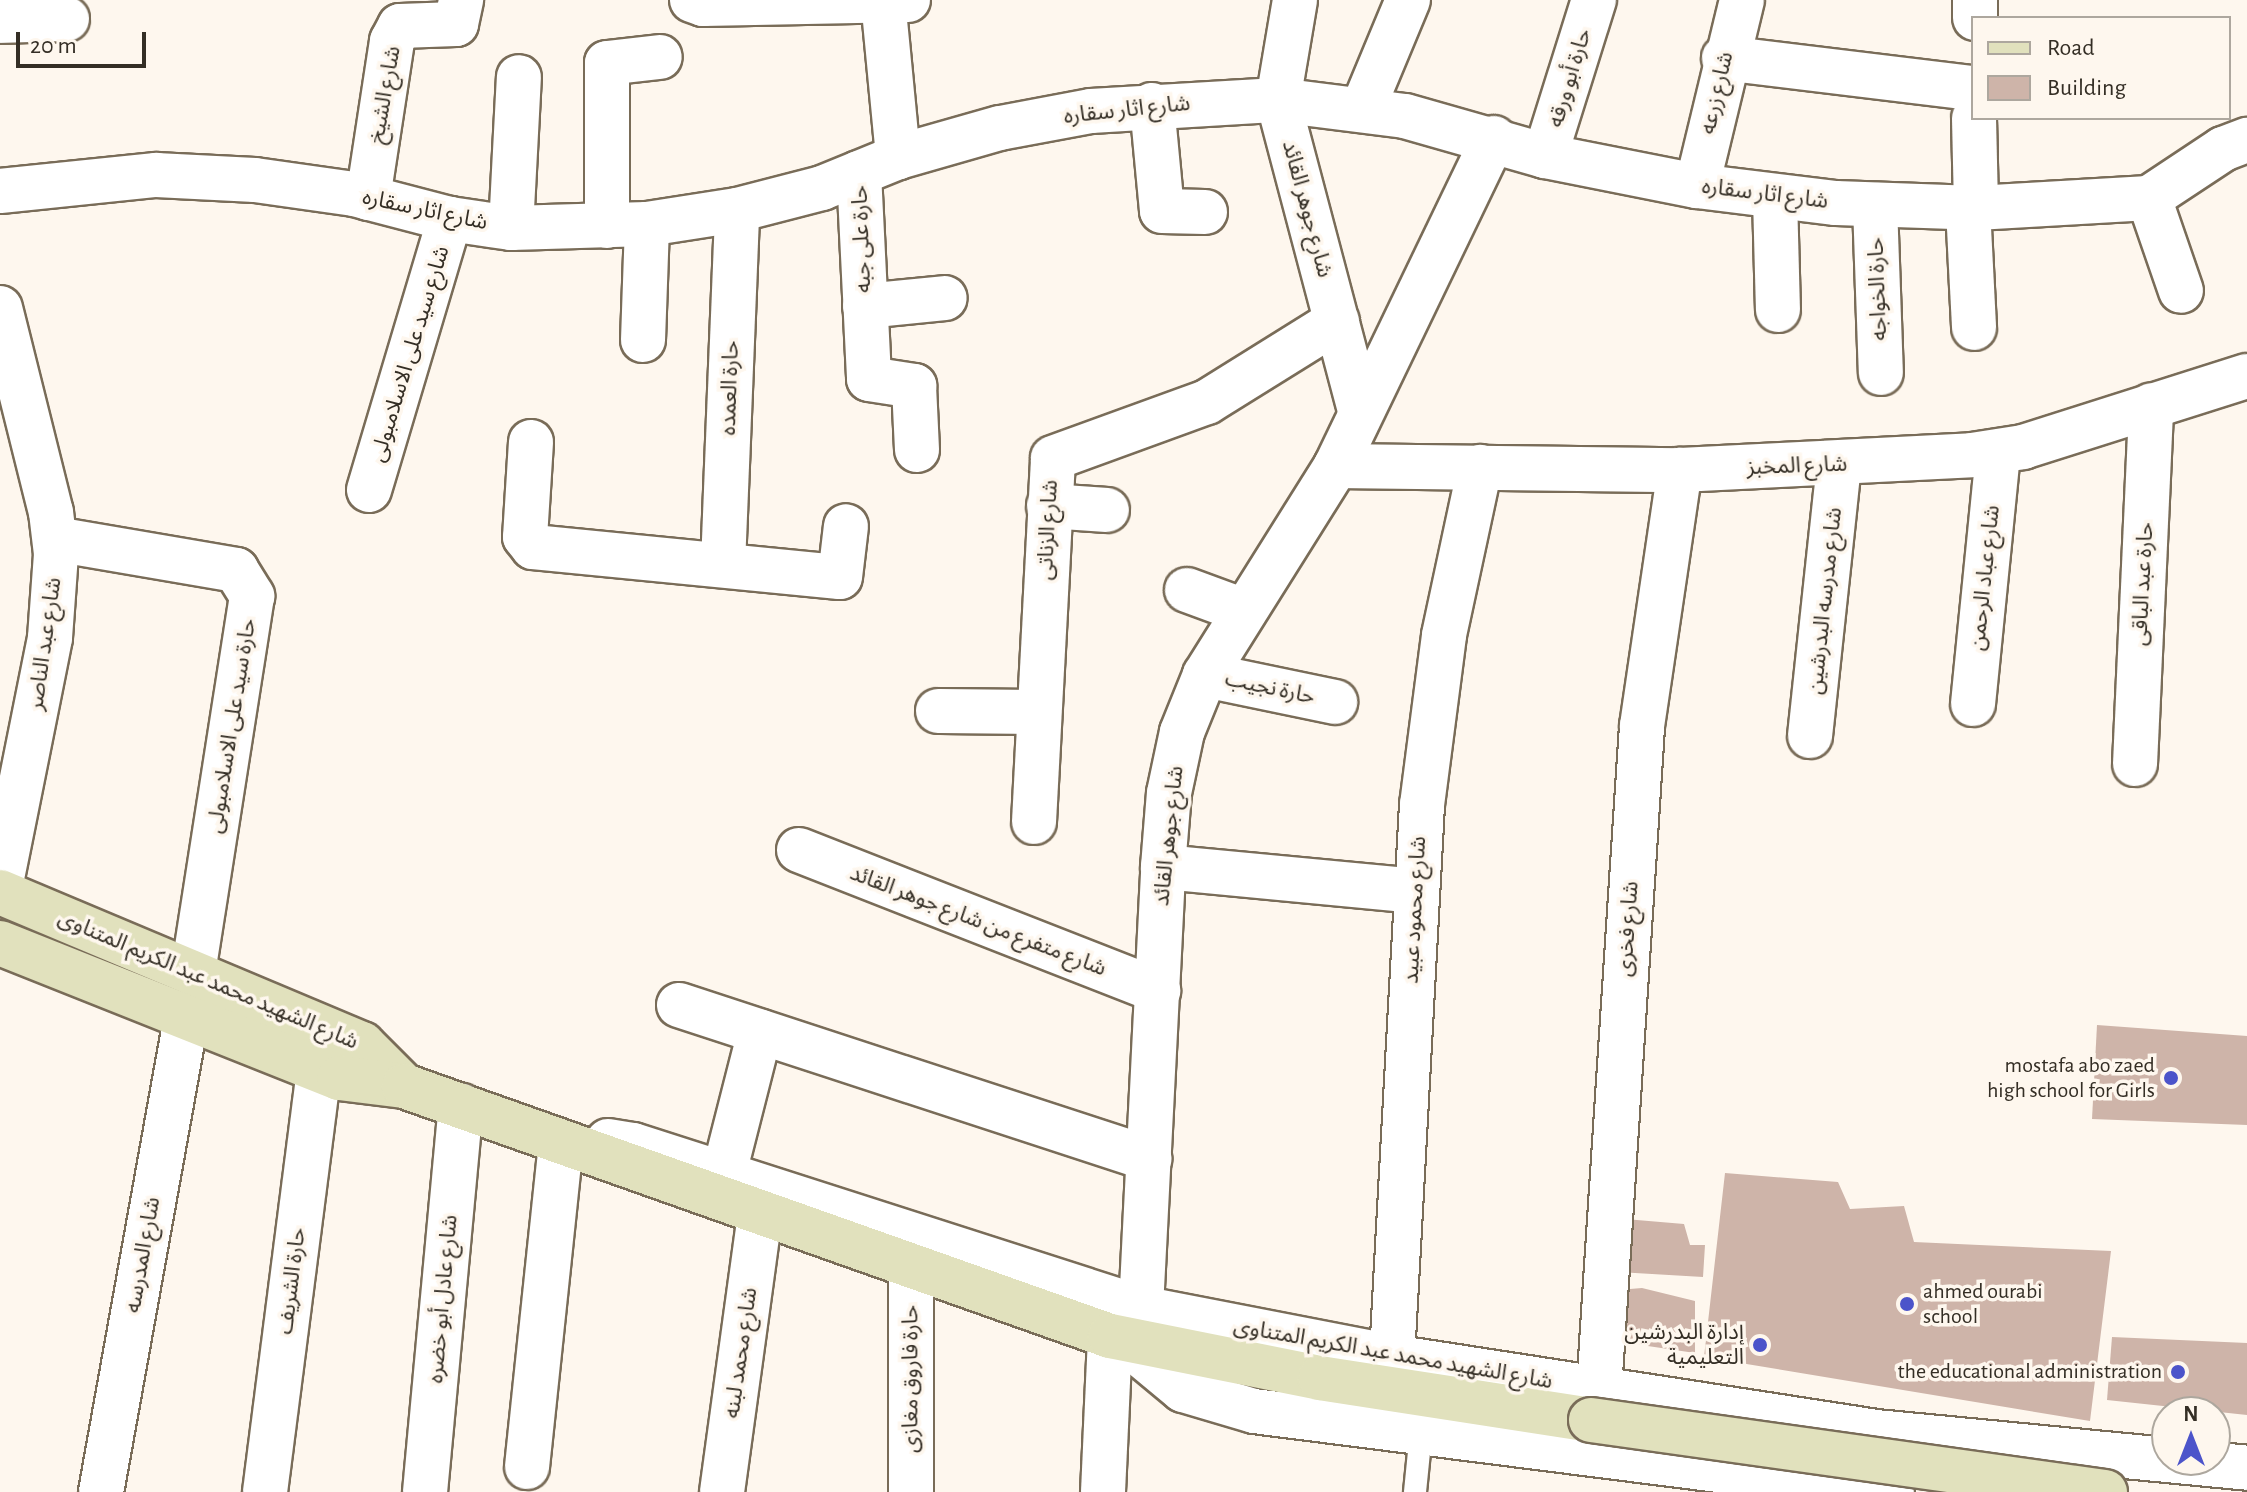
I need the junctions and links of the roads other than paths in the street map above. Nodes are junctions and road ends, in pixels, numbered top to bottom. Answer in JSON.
{"nodes":[{"id":1,"x":461,"y":0,"type":"edge"},
{"id":2,"x":692,"y":0,"type":"edge"},
{"id":3,"x":1295,"y":0,"type":"edge"},
{"id":4,"x":1408,"y":0,"type":"edge"},
{"id":5,"x":1594,"y":0,"type":"edge"},
{"id":6,"x":1742,"y":0,"type":"edge"},
{"id":7,"x":891,"y":1,"type":"edge"},
{"id":8,"x":67,"y":19,"type":"dead end"},
{"id":9,"x":0,"y":21,"type":"edge"},
{"id":10,"x":660,"y":57,"type":"dead end"},
{"id":11,"x":1724,"y":58,"type":"junction"},
{"id":12,"x":519,"y":77,"type":"dead end"},
{"id":13,"x":1971,"y":88,"type":"edge"},
{"id":14,"x":1278,"y":100,"type":"junction"},
{"id":15,"x":1152,"y":105,"type":"junction"},
{"id":16,"x":1363,"y":108,"type":"junction"},
{"id":17,"x":1974,"y":120,"type":"edge"},
{"id":18,"x":1494,"y":138,"type":"junction"},
{"id":19,"x":2246,"y":138,"type":"edge"},
{"id":20,"x":1545,"y":156,"type":"junction"},
{"id":21,"x":878,"y":165,"type":"junction"},
{"id":22,"x":1697,"y":186,"type":"junction"},
{"id":23,"x":0,"y":191,"type":"edge"},
{"id":24,"x":1775,"y":197,"type":"junction"},
{"id":25,"x":368,"y":198,"type":"junction"},
{"id":26,"x":2149,"y":198,"type":"junction"},
{"id":27,"x":1875,"y":205,"type":"junction"},
{"id":28,"x":1972,"y":208,"type":"junction"},
{"id":29,"x":737,"y":210,"type":"junction"},
{"id":30,"x":1205,"y":212,"type":"dead end"},
{"id":31,"x":450,"y":219,"type":"junction"},
{"id":32,"x":627,"y":225,"type":"junction"},
{"id":33,"x":511,"y":228,"type":"junction"},
{"id":34,"x":2181,"y":291,"type":"dead end"},
{"id":35,"x":945,"y":298,"type":"dead end"},
{"id":36,"x":865,"y":306,"type":"junction"},
{"id":37,"x":0,"y":308,"type":"edge"},
{"id":38,"x":1778,"y":310,"type":"dead end"},
{"id":39,"x":1337,"y":321,"type":"junction"},
{"id":40,"x":1974,"y":328,"type":"dead end"},
{"id":41,"x":643,"y":340,"type":"dead end"},
{"id":42,"x":1881,"y":373,"type":"dead end"},
{"id":43,"x":2247,"y":376,"type":"edge"},
{"id":44,"x":2151,"y":405,"type":"junction"},
{"id":45,"x":1360,"y":411,"type":"junction"},
{"id":46,"x":531,"y":442,"type":"dead end"},
{"id":47,"x":917,"y":450,"type":"dead end"},
{"id":48,"x":1998,"y":452,"type":"junction"},
{"id":49,"x":1839,"y":465,"type":"junction"},
{"id":50,"x":1336,"y":466,"type":"junction"},
{"id":51,"x":1480,"y":467,"type":"junction"},
{"id":52,"x":1680,"y":470,"type":"junction"},
{"id":53,"x":369,"y":490,"type":"dead end"},
{"id":54,"x":1049,"y":506,"type":"junction"},
{"id":55,"x":1107,"y":510,"type":"dead end"},
{"id":56,"x":846,"y":526,"type":"dead end"},
{"id":57,"x":55,"y":539,"type":"junction"},
{"id":58,"x":723,"y":565,"type":"junction"},
{"id":59,"x":1187,"y":590,"type":"dead end"},
{"id":60,"x":1244,"y":611,"type":"junction"},
{"id":61,"x":1205,"y":675,"type":"junction"},
{"id":62,"x":1335,"y":702,"type":"dead end"},
{"id":63,"x":1973,"y":704,"type":"dead end"},
{"id":64,"x":938,"y":711,"type":"dead end"},
{"id":65,"x":1039,"y":712,"type":"junction"},
{"id":66,"x":1810,"y":736,"type":"dead end"},
{"id":67,"x":2135,"y":764,"type":"dead end"},
{"id":68,"x":1034,"y":822,"type":"dead end"},
{"id":69,"x":799,"y":850,"type":"dead end"},
{"id":70,"x":1163,"y":867,"type":"junction"},
{"id":71,"x":0,"y":890,"type":"edge"},
{"id":72,"x":1416,"y":891,"type":"junction"},
{"id":73,"x":0,"y":943,"type":"edge"},
{"id":74,"x":193,"y":973,"type":"junction"},
{"id":75,"x":1158,"y":991,"type":"junction"},
{"id":76,"x":679,"y":1005,"type":"dead end"},
{"id":77,"x":186,"y":1018,"type":"junction"},
{"id":78,"x":760,"y":1032,"type":"junction"},
{"id":79,"x":319,"y":1070,"type":"junction"},
{"id":80,"x":404,"y":1086,"type":"junction"},
{"id":81,"x":461,"y":1106,"type":"junction"},
{"id":82,"x":561,"y":1143,"type":"junction"},
{"id":83,"x":1149,"y":1159,"type":"junction"},
{"id":84,"x":724,"y":1173,"type":"junction"},
{"id":85,"x":760,"y":1214,"type":"junction"},
{"id":86,"x":911,"y":1267,"type":"junction"},
{"id":87,"x":1125,"y":1328,"type":"junction"},
{"id":88,"x":1392,"y":1357,"type":"junction"},
{"id":89,"x":1595,"y":1405,"type":"junction"},
{"id":90,"x":1421,"y":1432,"type":"junction"},
{"id":91,"x":1876,"y":1432,"type":"junction"},
{"id":92,"x":527,"y":1467,"type":"dead end"},
{"id":93,"x":2247,"y":1468,"type":"edge"},
{"id":94,"x":1678,"y":1477,"type":"edge"},
{"id":95,"x":1878,"y":1491,"type":"edge"},
{"id":96,"x":101,"y":1492,"type":"edge"},
{"id":97,"x":265,"y":1492,"type":"edge"},
{"id":98,"x":425,"y":1492,"type":"edge"},
{"id":99,"x":722,"y":1492,"type":"edge"},
{"id":100,"x":911,"y":1492,"type":"edge"},
{"id":101,"x":1103,"y":1492,"type":"edge"},
{"id":102,"x":1415,"y":1492,"type":"edge"},
{"id":103,"x":2105,"y":1492,"type":"edge"}],
"edges":[{"from":1,"to":25,"type":"street","name":"شارع الشيخ"},
{"from":2,"to":7,"type":"street"},
{"from":3,"to":14,"type":"street"},
{"from":4,"to":16,"type":"street"},
{"from":5,"to":20,"type":"street","name":"حارة أبو ورقه"},
{"from":6,"to":11,"type":"street","name":"شارع زرعه"},
{"from":7,"to":21,"type":"street","name":"حارة على جبه"},
{"from":8,"to":9,"type":"street"},
{"from":10,"to":32,"type":"street"},
{"from":11,"to":13,"type":"street"},
{"from":11,"to":22,"type":"street","name":"شارع زرعه"},
{"from":12,"to":33,"type":"street"},
{"from":14,"to":15,"type":"street","name":"شارع اثار سقاره"},
{"from":14,"to":16,"type":"street","name":"شارع اثار سقاره"},
{"from":14,"to":39,"type":"street","name":"شارع جوهر القائد"},
{"from":15,"to":21,"type":"street","name":"شارع اثار سقاره"},
{"from":15,"to":30,"type":"street"},
{"from":16,"to":18,"type":"street","name":"شارع اثار سقاره"},
{"from":17,"to":28,"type":"street"},
{"from":18,"to":20,"type":"street","name":"شارع اثار سقاره"},
{"from":18,"to":45,"type":"street","name":"شارع جوهر القائد"},
{"from":19,"to":26,"type":"street","name":"شارع اثار سقاره"},
{"from":20,"to":22,"type":"street","name":"شارع اثار سقاره"},
{"from":21,"to":29,"type":"street","name":"شارع اثار سقاره"},
{"from":21,"to":36,"type":"street","name":"حارة على جبه"},
{"from":22,"to":24,"type":"street","name":"شارع اثار سقاره"},
{"from":23,"to":25,"type":"street","name":"شارع اثار سقاره"},
{"from":24,"to":27,"type":"street","name":"شارع اثار سقاره"},
{"from":24,"to":38,"type":"street"},
{"from":25,"to":31,"type":"street","name":"شارع اثار سقاره"},
{"from":26,"to":28,"type":"street","name":"شارع اثار سقاره"},
{"from":26,"to":34,"type":"street"},
{"from":27,"to":28,"type":"street","name":"شارع اثار سقاره"},
{"from":27,"to":42,"type":"street","name":"حارة الخواجه"},
{"from":28,"to":40,"type":"street"},
{"from":29,"to":32,"type":"street","name":"شارع اثار سقاره"},
{"from":29,"to":58,"type":"street","name":"حارة العمده"},
{"from":31,"to":33,"type":"street","name":"شارع اثار سقاره"},
{"from":31,"to":53,"type":"street","name":"شارع سيد على الاسلامبولى"},
{"from":32,"to":33,"type":"street","name":"شارع اثار سقاره"},
{"from":32,"to":41,"type":"street"},
{"from":35,"to":36,"type":"street","name":"حارة على جبه"},
{"from":36,"to":47,"type":"street","name":"حارة على جبه"},
{"from":37,"to":57,"type":"street","name":"شارع عبد الناصر"},
{"from":39,"to":45,"type":"street","name":"شارع جوهر القائد"},
{"from":39,"to":54,"type":"street","name":"شارع الزناتى"},
{"from":43,"to":44,"type":"street","name":"شارع المخبز"},
{"from":44,"to":48,"type":"street","name":"شارع المخبز"},
{"from":44,"to":67,"type":"street","name":"حارة عبد الباقى"},
{"from":45,"to":50,"type":"street","name":"شارع جوهر القائد"},
{"from":46,"to":58,"type":"street"},
{"from":48,"to":49,"type":"street","name":"شارع المخبز"},
{"from":48,"to":63,"type":"street","name":"شارع عباد الرحمن"},
{"from":49,"to":52,"type":"street","name":"شارع المخبز"},
{"from":49,"to":66,"type":"street","name":"شارع مدرسه البدرشين"},
{"from":50,"to":51,"type":"street","name":"شارع المخبز"},
{"from":50,"to":60,"type":"street","name":"شارع جوهر القائد"},
{"from":51,"to":52,"type":"street","name":"شارع المخبز"},
{"from":51,"to":72,"type":"street","name":"شارع محمود عبيد"},
{"from":52,"to":89,"type":"street","name":"شارع فخرى"},
{"from":54,"to":55,"type":"street"},
{"from":54,"to":65,"type":"street","name":"شارع الزناتى"},
{"from":56,"to":58,"type":"street"},
{"from":57,"to":71,"type":"street","name":"شارع عبد الناصر"},
{"from":57,"to":74,"type":"street","name":"حارة سيد على الاسلامبولى"},
{"from":59,"to":60,"type":"street"},
{"from":60,"to":61,"type":"street","name":"شارع جوهر القائد"},
{"from":61,"to":62,"type":"street","name":"حارة نجيب"},
{"from":61,"to":70,"type":"street","name":"شارع جوهر القائد"},
{"from":64,"to":65,"type":"street"},
{"from":65,"to":68,"type":"street","name":"شارع الزناتى"},
{"from":69,"to":75,"type":"street","name":"شارع متفرع من شارع جوهر القائد"},
{"from":70,"to":72,"type":"street"},
{"from":70,"to":75,"type":"street","name":"شارع جوهر القائد"},
{"from":71,"to":74,"type":"main road","name":"شارع الشهيد محمد عبد الكريم المتناوى"},
{"from":72,"to":88,"type":"street","name":"شارع محمود عبيد"},
{"from":73,"to":77,"type":"main road","name":"شارع الشهيد محمد عبد الكريم المتناوى"},
{"from":74,"to":80,"type":"main road","name":"شارع الشهيد محمد عبد الكريم المتناوى"},
{"from":75,"to":83,"type":"street","name":"شارع جوهر القائد"},
{"from":76,"to":78,"type":"street"},
{"from":77,"to":79,"type":"main road","name":"شارع الشهيد محمد عبد الكريم المتناوى"},
{"from":77,"to":96,"type":"street","name":"شارع المدرسه"},
{"from":78,"to":83,"type":"street"},
{"from":78,"to":84,"type":"street"},
{"from":79,"to":80,"type":"main road","name":"شارع الشهيد محمد عبد الكريم المتناوى"},
{"from":79,"to":97,"type":"street","name":"حارة الشريف"},
{"from":80,"to":81,"type":"main road"},
{"from":81,"to":82,"type":"main road"},
{"from":81,"to":98,"type":"street","name":"شارع عادل أبو خضره"},
{"from":82,"to":84,"type":"street","name":"شارع الشهيد محمد عبد الكريم المتناوى"},
{"from":82,"to":85,"type":"main road"},
{"from":82,"to":92,"type":"street"},
{"from":83,"to":87,"type":"street","name":"شارع جوهر القائد"},
{"from":84,"to":87,"type":"street","name":"شارع الشهيد محمد عبد الكريم المتناوى"},
{"from":85,"to":86,"type":"main road"},
{"from":85,"to":99,"type":"street","name":"شارع محمد لبنه"},
{"from":86,"to":87,"type":"main road"},
{"from":86,"to":100,"type":"street","name":"حارة فاروق مغازى"},
{"from":87,"to":88,"type":"street","name":"شارع الشهيد محمد عبد الكريم المتناوى"},
{"from":87,"to":89,"type":"main road"},
{"from":87,"to":90,"type":"street","name":"شارع الشهيد محمد عبد الكريم المتناوى"},
{"from":87,"to":101,"type":"street","name":"شارع جوهر القائد"},
{"from":88,"to":89,"type":"street","name":"شارع الشهيد محمد عبد الكريم المتناوى"},
{"from":89,"to":91,"type":"street","name":"شارع الشهيد محمد عبد الكريم المتناوى"},
{"from":89,"to":103,"type":"main road","bridge":true},
{"from":90,"to":94,"type":"street","name":"شارع الشهيد محمد عبد الكريم المتناوى"},
{"from":90,"to":102,"type":"lane"},
{"from":91,"to":93,"type":"street","name":"شارع الشهيد محمد عبد الكريم المتناوى"},
{"from":91,"to":95,"type":"street"},
{"from":94,"to":95,"type":"street","name":"شارع الشهيد محمد عبد الكريم المتناوى"}]}
